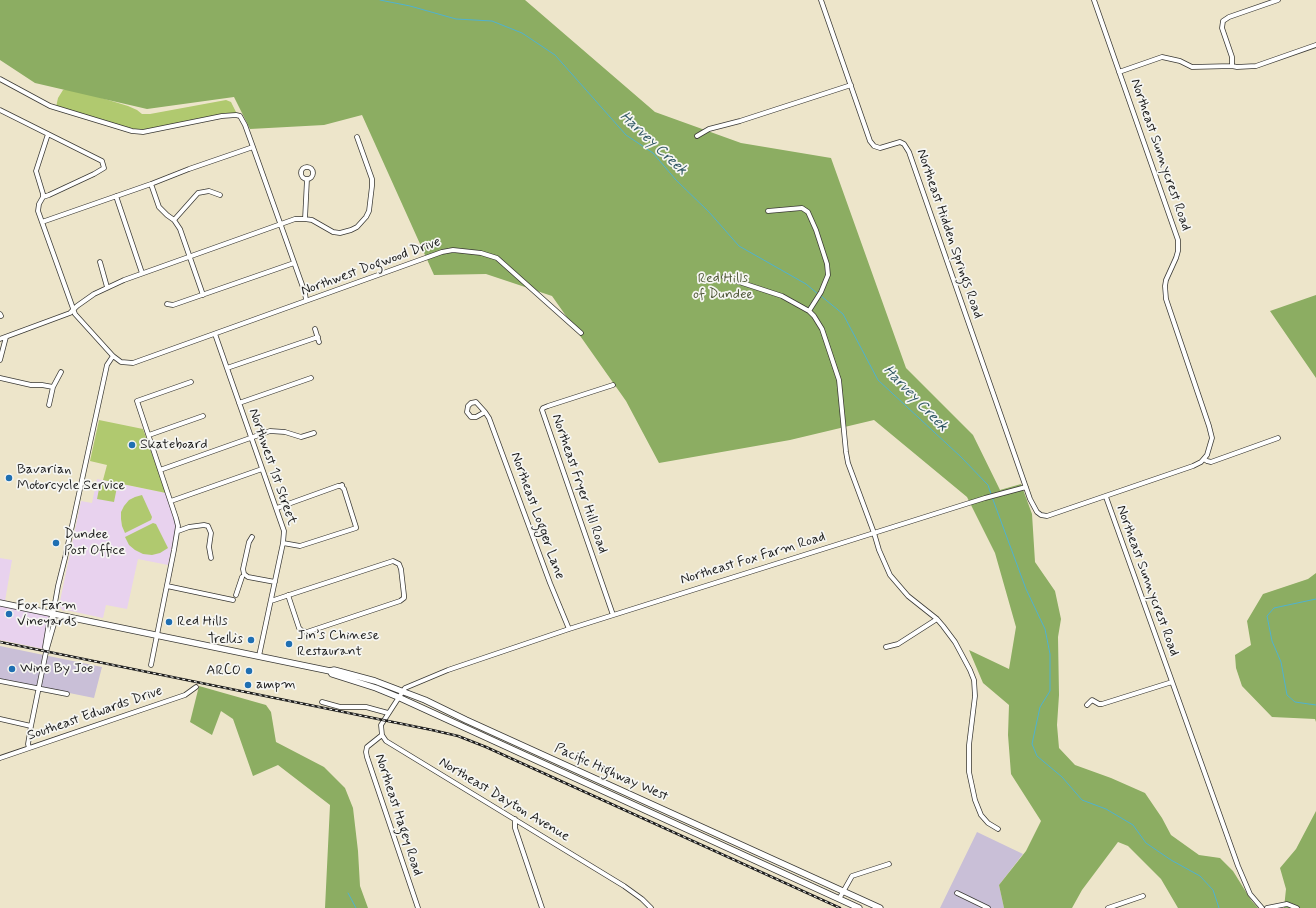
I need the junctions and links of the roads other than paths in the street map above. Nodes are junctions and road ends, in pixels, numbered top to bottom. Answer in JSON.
{"nodes":[{"id":1,"x":821,"y":0,"type":"edge"},
{"id":2,"x":1094,"y":0,"type":"edge"},
{"id":3,"x":1278,"y":0,"type":"edge"},
{"id":4,"x":1316,"y":45,"type":"edge"},
{"id":5,"x":1232,"y":66,"type":"junction"},
{"id":6,"x":1119,"y":72,"type":"junction"},
{"id":7,"x":0,"y":79,"type":"edge"},
{"id":8,"x":851,"y":85,"type":"junction"},
{"id":9,"x":0,"y":110,"type":"edge"},
{"id":10,"x":48,"y":134,"type":"junction"},
{"id":11,"x":697,"y":136,"type":"dead end"},
{"id":12,"x":357,"y":137,"type":"dead end"},
{"id":13,"x":253,"y":147,"type":"junction"},
{"id":14,"x":308,"y":179,"type":"dead end"},
{"id":15,"x":151,"y":184,"type":"junction"},
{"id":16,"x":220,"y":195,"type":"dead end"},
{"id":17,"x":116,"y":196,"type":"junction"},
{"id":18,"x":43,"y":197,"type":"junction"},
{"id":19,"x":768,"y":211,"type":"dead end"},
{"id":20,"x":305,"y":218,"type":"junction"},
{"id":21,"x":174,"y":220,"type":"junction"},
{"id":22,"x":42,"y":222,"type":"junction"},
{"id":23,"x":281,"y":224,"type":"junction"},
{"id":24,"x":190,"y":256,"type":"junction"},
{"id":25,"x":100,"y":262,"type":"dead end"},
{"id":26,"x":294,"y":263,"type":"junction"},
{"id":27,"x":142,"y":273,"type":"junction"},
{"id":28,"x":724,"y":277,"type":"dead end"},
{"id":29,"x":107,"y":287,"type":"junction"},
{"id":30,"x":203,"y":295,"type":"junction"},
{"id":31,"x":306,"y":300,"type":"junction"},
{"id":32,"x":167,"y":304,"type":"dead end"},
{"id":33,"x":73,"y":310,"type":"junction"},
{"id":34,"x":809,"y":311,"type":"junction"},
{"id":35,"x":315,"y":329,"type":"dead end"},
{"id":36,"x":582,"y":333,"type":"dead end"},
{"id":37,"x":215,"y":334,"type":"junction"},
{"id":38,"x":6,"y":337,"type":"junction"},
{"id":39,"x":318,"y":337,"type":"junction"},
{"id":40,"x":0,"y":339,"type":"edge"},
{"id":41,"x":319,"y":342,"type":"dead end"},
{"id":42,"x":112,"y":356,"type":"junction"},
{"id":43,"x":0,"y":360,"type":"edge"},
{"id":44,"x":227,"y":368,"type":"junction"},
{"id":45,"x":61,"y":372,"type":"dead end"},
{"id":46,"x":0,"y":378,"type":"edge"},
{"id":47,"x":311,"y":378,"type":"dead end"},
{"id":48,"x":191,"y":382,"type":"dead end"},
{"id":49,"x":613,"y":385,"type":"dead end"},
{"id":50,"x":53,"y":387,"type":"junction"},
{"id":51,"x":239,"y":403,"type":"junction"},
{"id":52,"x":49,"y":405,"type":"dead end"},
{"id":53,"x":485,"y":412,"type":"junction"},
{"id":54,"x":203,"y":416,"type":"dead end"},
{"id":55,"x":314,"y":433,"type":"dead end"},
{"id":56,"x":149,"y":435,"type":"junction"},
{"id":57,"x":251,"y":437,"type":"junction"},
{"id":58,"x":1278,"y":438,"type":"dead end"},
{"id":59,"x":1204,"y":459,"type":"junction"},
{"id":60,"x":262,"y":469,"type":"junction"},
{"id":61,"x":160,"y":470,"type":"junction"},
{"id":62,"x":1026,"y":487,"type":"junction"},
{"id":63,"x":1106,"y":497,"type":"junction"},
{"id":64,"x":171,"y":502,"type":"junction"},
{"id":65,"x":277,"y":508,"type":"junction"},
{"id":66,"x":178,"y":530,"type":"junction"},
{"id":67,"x":874,"y":533,"type":"junction"},
{"id":68,"x":252,"y":537,"type":"dead end"},
{"id":69,"x":283,"y":543,"type":"junction"},
{"id":70,"x":211,"y":558,"type":"dead end"},
{"id":71,"x":242,"y":577,"type":"dead end"},
{"id":72,"x":275,"y":582,"type":"junction"},
{"id":73,"x":167,"y":586,"type":"junction"},
{"id":74,"x":236,"y":595,"type":"dead end"},
{"id":75,"x":288,"y":595,"type":"junction"},
{"id":76,"x":233,"y":600,"type":"dead end"},
{"id":77,"x":271,"y":601,"type":"junction"},
{"id":78,"x":0,"y":602,"type":"edge"},
{"id":79,"x":53,"y":614,"type":"junction"},
{"id":80,"x":613,"y":615,"type":"junction"},
{"id":81,"x":937,"y":619,"type":"junction"},
{"id":82,"x":569,"y":629,"type":"junction"},
{"id":83,"x":157,"y":635,"type":"junction"},
{"id":84,"x":886,"y":647,"type":"dead end"},
{"id":85,"x":259,"y":656,"type":"junction"},
{"id":86,"x":151,"y":665,"type":"dead end"},
{"id":87,"x":330,"y":671,"type":"junction"},
{"id":88,"x":0,"y":681,"type":"edge"},
{"id":89,"x":1172,"y":682,"type":"junction"},
{"id":90,"x":38,"y":688,"type":"junction"},
{"id":91,"x":196,"y":688,"type":"dead end"},
{"id":92,"x":402,"y":691,"type":"junction"},
{"id":93,"x":67,"y":694,"type":"dead end"},
{"id":94,"x":398,"y":698,"type":"junction"},
{"id":95,"x":322,"y":702,"type":"dead end"},
{"id":96,"x":1087,"y":705,"type":"dead end"},
{"id":97,"x":388,"y":714,"type":"junction"},
{"id":98,"x":0,"y":719,"type":"edge"},
{"id":99,"x":31,"y":726,"type":"junction"},
{"id":100,"x":382,"y":735,"type":"junction"},
{"id":101,"x":29,"y":748,"type":"junction"},
{"id":102,"x":0,"y":758,"type":"edge"},
{"id":103,"x":515,"y":819,"type":"junction"},
{"id":104,"x":998,"y":829,"type":"dead end"},
{"id":105,"x":889,"y":864,"type":"dead end"},
{"id":106,"x":843,"y":892,"type":"junction"},
{"id":107,"x":957,"y":893,"type":"dead end"},
{"id":108,"x":1143,"y":896,"type":"dead end"},
{"id":109,"x":839,"y":899,"type":"junction"},
{"id":110,"x":418,"y":908,"type":"edge"},
{"id":111,"x":542,"y":908,"type":"edge"},
{"id":112,"x":651,"y":908,"type":"edge"},
{"id":113,"x":859,"y":908,"type":"edge"},
{"id":114,"x":880,"y":908,"type":"edge"},
{"id":115,"x":988,"y":908,"type":"edge"},
{"id":116,"x":1110,"y":908,"type":"edge"},
{"id":117,"x":1262,"y":908,"type":"edge"},
{"id":118,"x":1267,"y":908,"type":"edge"},
{"id":119,"x":1297,"y":908,"type":"edge"}],
"edges":[{"from":1,"to":8,"type":"street","name":"Northeast Hidden Springs Road"},
{"from":2,"to":6,"type":"street","name":"Northeast Sunnycrest Road"},
{"from":3,"to":5,"type":"street"},
{"from":4,"to":5,"type":"street"},
{"from":5,"to":6,"type":"street"},
{"from":6,"to":59,"type":"street","name":"Northeast Sunnycrest Road"},
{"from":7,"to":13,"type":"street"},
{"from":8,"to":11,"type":"street"},
{"from":8,"to":62,"type":"street","name":"Northeast Hidden Springs Road"},
{"from":9,"to":10,"type":"street"},
{"from":10,"to":18,"type":"street"},
{"from":10,"to":18,"type":"street"},
{"from":12,"to":20,"type":"street"},
{"from":13,"to":15,"type":"street"},
{"from":13,"to":23,"type":"street"},
{"from":14,"to":20,"type":"street"},
{"from":15,"to":17,"type":"street"},
{"from":15,"to":21,"type":"street"},
{"from":16,"to":21,"type":"street"},
{"from":17,"to":22,"type":"street"},
{"from":17,"to":27,"type":"street"},
{"from":18,"to":22,"type":"street"},
{"from":19,"to":34,"type":"street"},
{"from":20,"to":23,"type":"street"},
{"from":21,"to":24,"type":"street"},
{"from":22,"to":33,"type":"street"},
{"from":23,"to":24,"type":"street"},
{"from":23,"to":26,"type":"street"},
{"from":24,"to":27,"type":"street"},
{"from":24,"to":30,"type":"street"},
{"from":25,"to":29,"type":"street"},
{"from":26,"to":30,"type":"street"},
{"from":26,"to":31,"type":"street"},
{"from":27,"to":29,"type":"street"},
{"from":28,"to":34,"type":"street"},
{"from":29,"to":33,"type":"street"},
{"from":30,"to":32,"type":"street"},
{"from":31,"to":36,"type":"street","name":"Northwest Dogwood Drive"},
{"from":31,"to":37,"type":"street","name":"Northwest Dogwood Drive"},
{"from":33,"to":38,"type":"street"},
{"from":33,"to":42,"type":"street"},
{"from":34,"to":67,"type":"street"},
{"from":35,"to":39,"type":"street"},
{"from":37,"to":42,"type":"street","name":"Northwest Dogwood Drive"},
{"from":37,"to":44,"type":"street","name":"Northwest 1st Street"},
{"from":38,"to":40,"type":"street"},
{"from":38,"to":43,"type":"street"},
{"from":39,"to":41,"type":"street"},
{"from":39,"to":44,"type":"street"},
{"from":42,"to":79,"type":"street"},
{"from":44,"to":51,"type":"street","name":"Northwest 1st Street"},
{"from":45,"to":50,"type":"street"},
{"from":46,"to":50,"type":"street"},
{"from":47,"to":51,"type":"street"},
{"from":48,"to":56,"type":"street"},
{"from":49,"to":80,"type":"street","name":"Northeast Fryer Hill Road"},
{"from":50,"to":52,"type":"street"},
{"from":51,"to":57,"type":"street","name":"Northwest 1st Street"},
{"from":53,"to":53,"type":"street"},
{"from":53,"to":82,"type":"street","name":"Northeast Logger Lane"},
{"from":54,"to":56,"type":"street"},
{"from":55,"to":57,"type":"street"},
{"from":56,"to":61,"type":"street"},
{"from":57,"to":60,"type":"street","name":"Northwest 1st Street"},
{"from":57,"to":61,"type":"street"},
{"from":58,"to":59,"type":"street"},
{"from":59,"to":63,"type":"street","name":"Northeast Sunnycrest Road"},
{"from":60,"to":64,"type":"street"},
{"from":60,"to":65,"type":"street","name":"Northwest 1st Street"},
{"from":61,"to":64,"type":"street"},
{"from":62,"to":63,"type":"street"},
{"from":62,"to":67,"type":"street","name":"Northeast Fox Farm Road"},
{"from":63,"to":89,"type":"street","name":"Northeast Sunnycrest Road"},
{"from":64,"to":66,"type":"street"},
{"from":65,"to":69,"type":"street","name":"Northwest 1st Street"},
{"from":65,"to":69,"type":"street"},
{"from":66,"to":70,"type":"street"},
{"from":66,"to":73,"type":"street"},
{"from":67,"to":80,"type":"street","name":"Northeast Fox Farm Road"},
{"from":67,"to":81,"type":"street"},
{"from":68,"to":72,"type":"street"},
{"from":69,"to":72,"type":"street","name":"Northwest 1st Street"},
{"from":71,"to":74,"type":"street"},
{"from":72,"to":77,"type":"street","name":"Northwest 1st Street"},
{"from":73,"to":76,"type":"street"},
{"from":73,"to":83,"type":"street"},
{"from":75,"to":75,"type":"street"},
{"from":75,"to":77,"type":"street"},
{"from":77,"to":85,"type":"street","name":"Northwest 1st Street"},
{"from":78,"to":79,"type":"main road","name":"Pacific Highway West"},
{"from":79,"to":83,"type":"main road","name":"Pacific Highway West"},
{"from":79,"to":90,"type":"street"},
{"from":80,"to":82,"type":"street","name":"Northeast Fox Farm Road"},
{"from":81,"to":84,"type":"street"},
{"from":81,"to":104,"type":"street"},
{"from":82,"to":92,"type":"street","name":"Northeast Fox Farm Road"},
{"from":83,"to":85,"type":"main road","name":"Pacific Highway West"},
{"from":83,"to":86,"type":"street"},
{"from":85,"to":87,"type":"main road","name":"Pacific Highway West"},
{"from":87,"to":92,"type":"main road","name":"Pacific Highway West"},
{"from":87,"to":94,"type":"main road","name":"Pacific Highway West"},
{"from":88,"to":90,"type":"street"},
{"from":89,"to":96,"type":"street"},
{"from":89,"to":117,"type":"street","name":"Northeast Sunnycrest Road"},
{"from":90,"to":93,"type":"street"},
{"from":90,"to":99,"type":"street"},
{"from":91,"to":101,"type":"street","name":"Southeast Edwards Drive"},
{"from":92,"to":94,"type":"street"},
{"from":92,"to":106,"type":"main road","name":"Pacific Highway West"},
{"from":94,"to":97,"type":"street"},
{"from":94,"to":109,"type":"main road","name":"Pacific Highway West"},
{"from":95,"to":97,"type":"street"},
{"from":97,"to":100,"type":"street"},
{"from":98,"to":99,"type":"street"},
{"from":99,"to":101,"type":"street"},
{"from":100,"to":103,"type":"street","name":"Northeast Dayton Avenue"},
{"from":100,"to":110,"type":"street","name":"Northeast Hagey Road"},
{"from":101,"to":102,"type":"street","name":"Southeast Edwards Drive"},
{"from":103,"to":111,"type":"street"},
{"from":103,"to":112,"type":"street","name":"Northeast Dayton Avenue"},
{"from":105,"to":106,"type":"street"},
{"from":106,"to":109,"type":"street"},
{"from":106,"to":114,"type":"main road","name":"Pacific Highway West"},
{"from":107,"to":115,"type":"street"},
{"from":108,"to":116,"type":"street"},
{"from":109,"to":113,"type":"main road","name":"Pacific Highway West"},
{"from":118,"to":119,"type":"street"}]}
